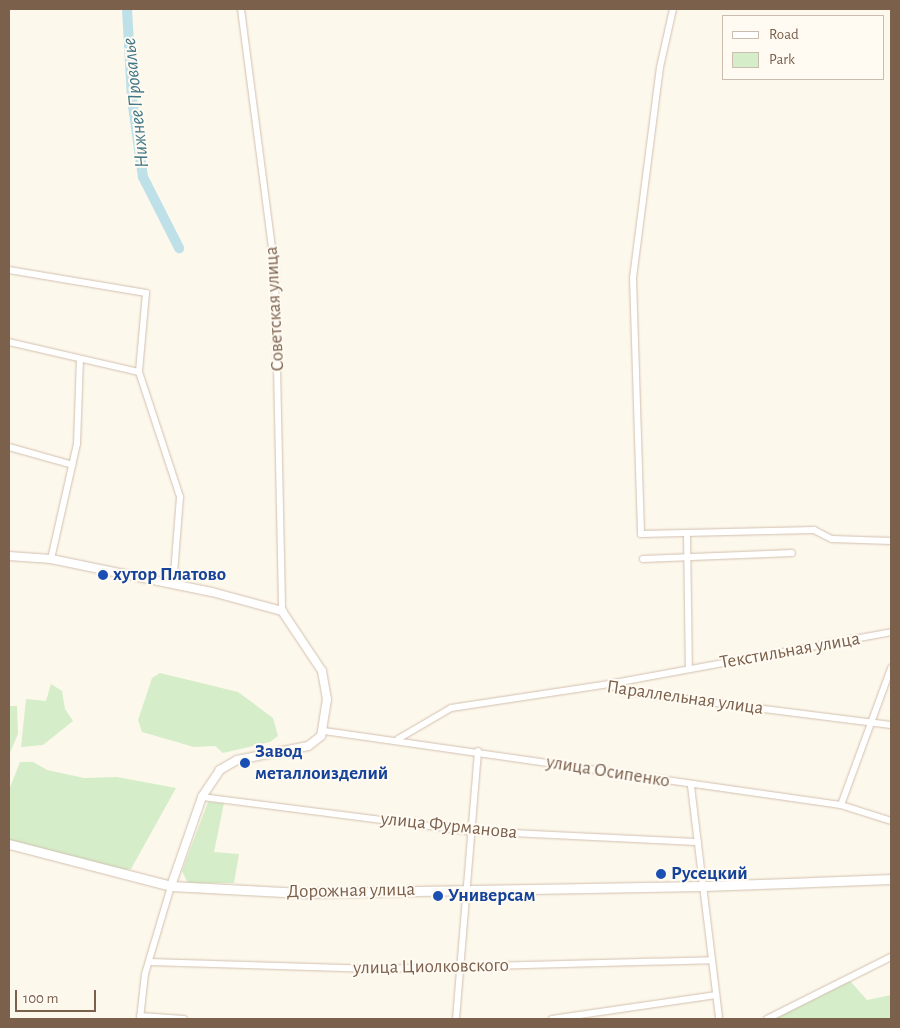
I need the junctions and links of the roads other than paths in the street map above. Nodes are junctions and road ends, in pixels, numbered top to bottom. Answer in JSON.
{"nodes":[{"id":1,"x":241,"y":9,"type":"edge"},
{"id":2,"x":673,"y":9,"type":"edge"},
{"id":3,"x":9,"y":270,"type":"edge"},
{"id":4,"x":9,"y":342,"type":"edge"},
{"id":5,"x":80,"y":359,"type":"junction"},
{"id":6,"x":139,"y":372,"type":"junction"},
{"id":7,"x":9,"y":447,"type":"edge"},
{"id":8,"x":73,"y":465,"type":"junction"},
{"id":9,"x":687,"y":534,"type":"junction"},
{"id":10,"x":891,"y":540,"type":"edge"},
{"id":11,"x":792,"y":554,"type":"dead end"},
{"id":12,"x":9,"y":556,"type":"edge"},
{"id":13,"x":687,"y":558,"type":"junction"},
{"id":14,"x":51,"y":559,"type":"junction"},
{"id":15,"x":643,"y":559,"type":"dead end"},
{"id":16,"x":173,"y":585,"type":"junction"},
{"id":17,"x":282,"y":611,"type":"junction"},
{"id":18,"x":891,"y":632,"type":"edge"},
{"id":19,"x":891,"y":668,"type":"edge"},
{"id":20,"x":689,"y":669,"type":"junction"},
{"id":21,"x":889,"y":679,"type":"edge"},
{"id":22,"x":609,"y":684,"type":"junction"},
{"id":23,"x":870,"y":721,"type":"junction"},
{"id":24,"x":891,"y":725,"type":"edge"},
{"id":25,"x":324,"y":731,"type":"junction"},
{"id":26,"x":398,"y":739,"type":"junction"},
{"id":27,"x":478,"y":751,"type":"junction"},
{"id":28,"x":691,"y":786,"type":"junction"},
{"id":29,"x":202,"y":797,"type":"junction"},
{"id":30,"x":841,"y":805,"type":"junction"},
{"id":31,"x":891,"y":822,"type":"edge"},
{"id":32,"x":469,"y":831,"type":"junction"},
{"id":33,"x":698,"y":842,"type":"junction"},
{"id":34,"x":9,"y":844,"type":"edge"},
{"id":35,"x":891,"y":879,"type":"edge"},
{"id":36,"x":171,"y":886,"type":"junction"},
{"id":37,"x":703,"y":886,"type":"junction"},
{"id":38,"x":467,"y":889,"type":"junction"},
{"id":39,"x":891,"y":956,"type":"edge"},
{"id":40,"x":712,"y":960,"type":"junction"},
{"id":41,"x":150,"y":962,"type":"junction"},
{"id":42,"x":461,"y":967,"type":"junction"},
{"id":43,"x":716,"y":995,"type":"junction"},
{"id":44,"x":140,"y":1018,"type":"edge"},
{"id":45,"x":184,"y":1019,"type":"edge"},
{"id":46,"x":456,"y":1019,"type":"edge"},
{"id":47,"x":552,"y":1019,"type":"edge"},
{"id":48,"x":719,"y":1019,"type":"edge"},
{"id":49,"x":767,"y":1019,"type":"edge"}],
"edges":[{"from":1,"to":17,"type":"street","name":"Советская улица"},
{"from":2,"to":9,"type":"street"},
{"from":3,"to":6,"type":"street"},
{"from":4,"to":5,"type":"street"},
{"from":5,"to":6,"type":"street"},
{"from":5,"to":8,"type":"street"},
{"from":6,"to":16,"type":"street"},
{"from":7,"to":8,"type":"street"},
{"from":8,"to":14,"type":"street"},
{"from":9,"to":10,"type":"street"},
{"from":9,"to":13,"type":"street"},
{"from":11,"to":13,"type":"street"},
{"from":12,"to":14,"type":"street"},
{"from":13,"to":15,"type":"street"},
{"from":13,"to":20,"type":"street"},
{"from":14,"to":16,"type":"street"},
{"from":16,"to":17,"type":"street"},
{"from":17,"to":25,"type":"street"},
{"from":18,"to":20,"type":"street","name":"Текстильная улица"},
{"from":19,"to":21,"type":"street"},
{"from":20,"to":22,"type":"street","name":"Текстильная улица"},
{"from":21,"to":23,"type":"street"},
{"from":22,"to":23,"type":"street","name":"Параллельная улица"},
{"from":22,"to":26,"type":"street","name":"Параллельная улица"},
{"from":23,"to":24,"type":"street","name":"Параллельная улица"},
{"from":23,"to":30,"type":"street"},
{"from":25,"to":26,"type":"street","name":"улица Осипенко"},
{"from":25,"to":29,"type":"street"},
{"from":26,"to":27,"type":"street","name":"улица Осипенко"},
{"from":27,"to":28,"type":"street","name":"улица Осипенко"},
{"from":27,"to":32,"type":"street"},
{"from":28,"to":30,"type":"street","name":"улица Осипенко"},
{"from":28,"to":33,"type":"street"},
{"from":29,"to":32,"type":"street","name":"улица Фурманова"},
{"from":29,"to":36,"type":"street"},
{"from":30,"to":31,"type":"street","name":"улица Осипенко"},
{"from":32,"to":33,"type":"street","name":"улица Фурманова"},
{"from":32,"to":38,"type":"street"},
{"from":33,"to":37,"type":"street"},
{"from":34,"to":36,"type":"main road","name":"Дорожная улица"},
{"from":35,"to":37,"type":"main road","name":"Дорожная улица"},
{"from":36,"to":38,"type":"main road","name":"Дорожная улица"},
{"from":36,"to":41,"type":"street"},
{"from":37,"to":38,"type":"main road","name":"Дорожная улица"},
{"from":37,"to":40,"type":"street"},
{"from":38,"to":42,"type":"street"},
{"from":39,"to":49,"type":"street"},
{"from":40,"to":42,"type":"street","name":"улица Циолковского"},
{"from":40,"to":43,"type":"street"},
{"from":41,"to":42,"type":"street","name":"улица Циолковского"},
{"from":41,"to":44,"type":"street"},
{"from":42,"to":46,"type":"street"},
{"from":43,"to":47,"type":"street"},
{"from":43,"to":48,"type":"street"},
{"from":44,"to":45,"type":"street"}]}
